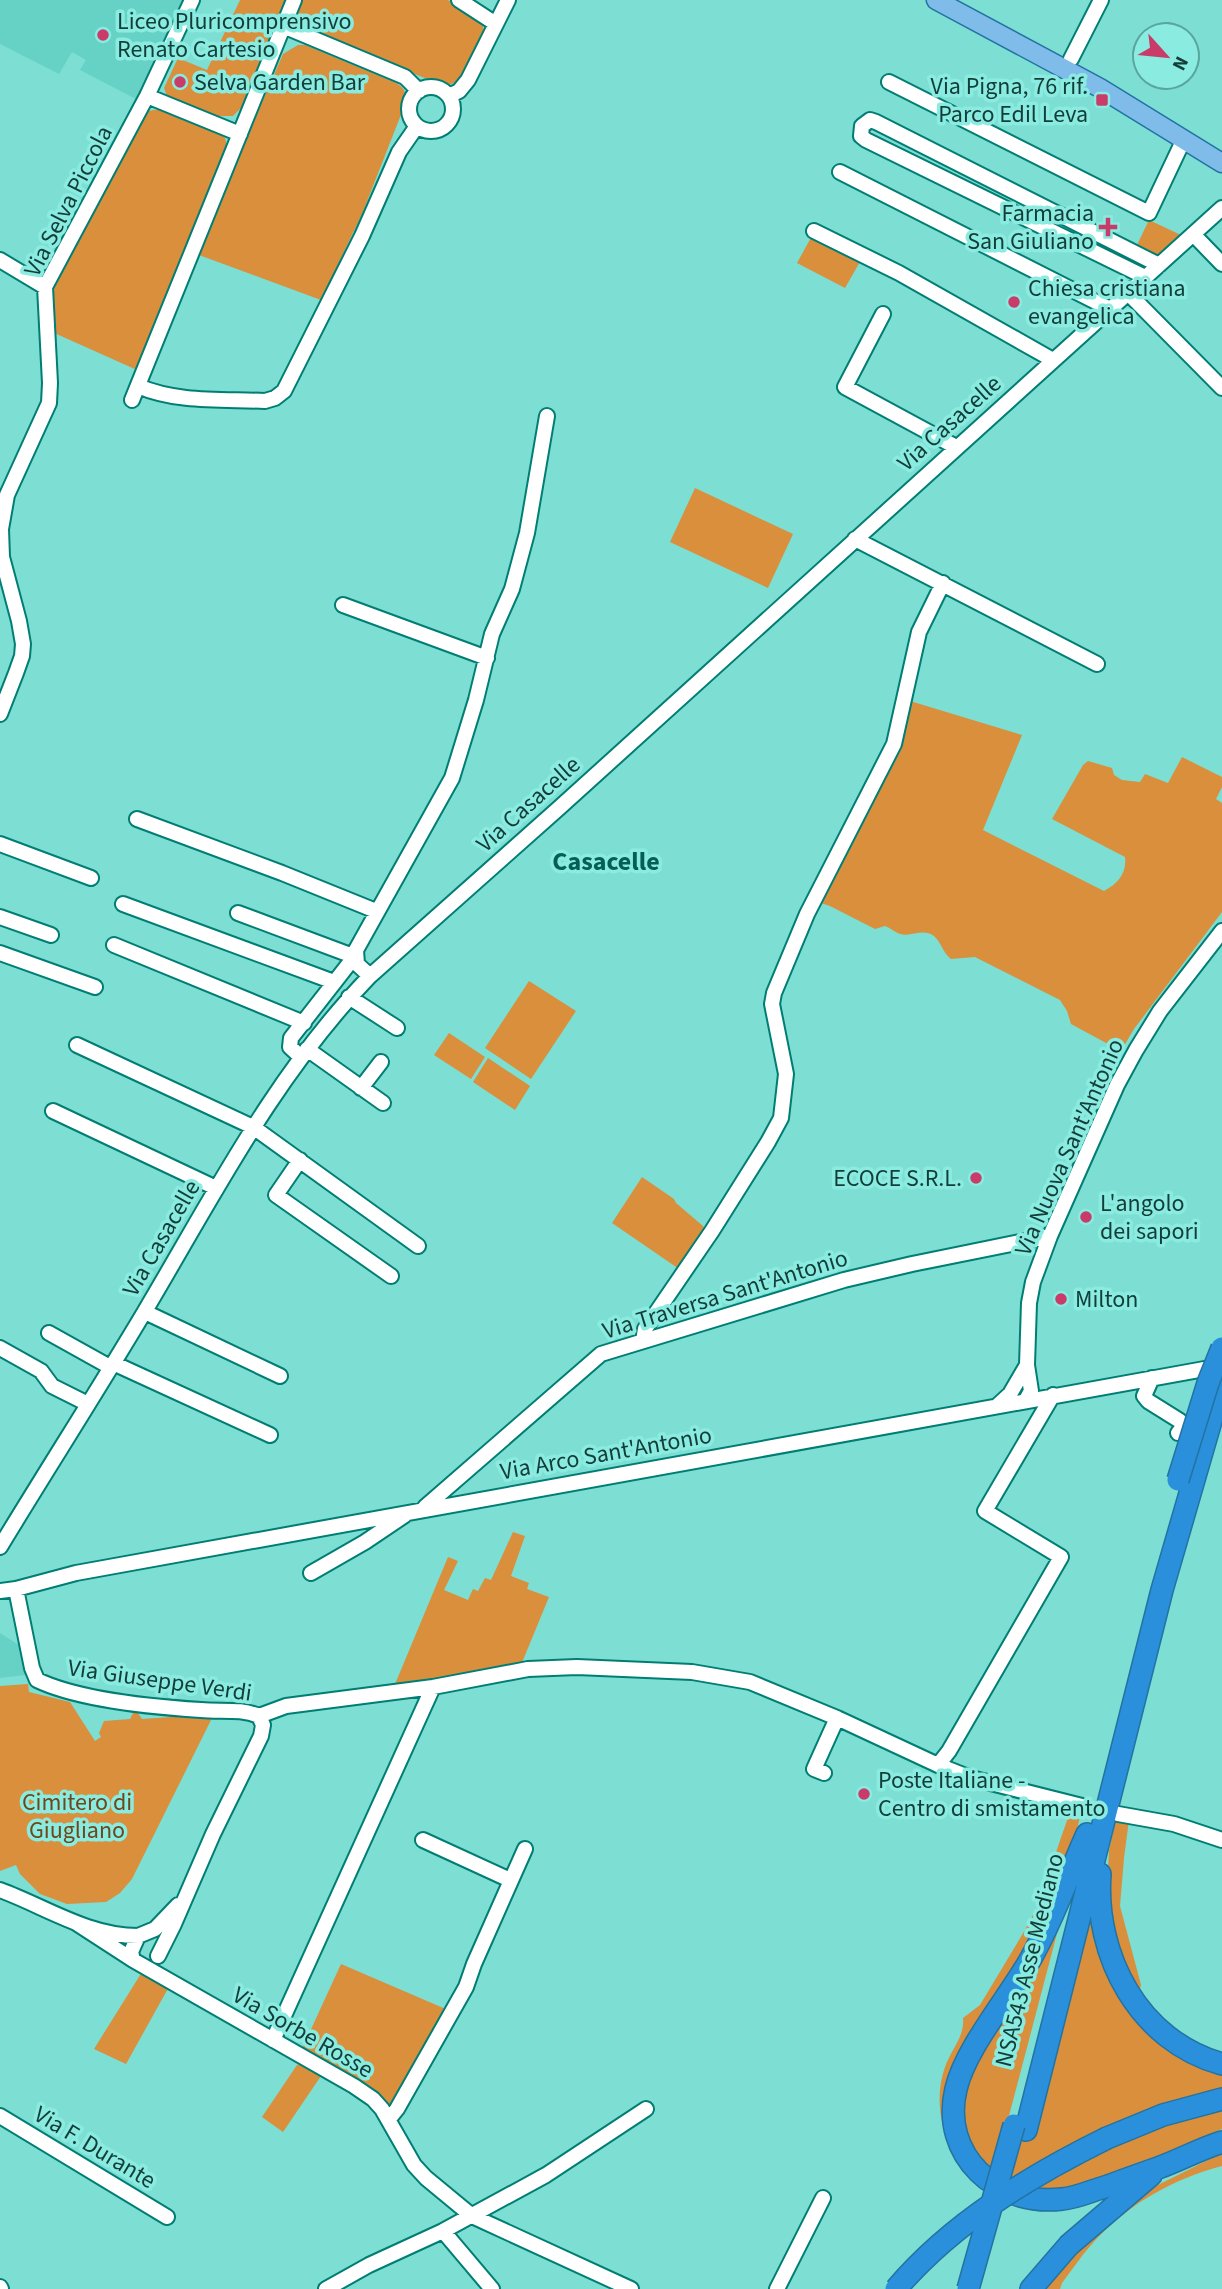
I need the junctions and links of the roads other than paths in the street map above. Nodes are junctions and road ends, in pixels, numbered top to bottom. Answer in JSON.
{"nodes":[{"id":1,"x":192,"y":0,"type":"edge"},
{"id":2,"x":294,"y":0,"type":"edge"},
{"id":3,"x":459,"y":0,"type":"edge"},
{"id":4,"x":508,"y":0,"type":"edge"},
{"id":5,"x":936,"y":0,"type":"edge"},
{"id":6,"x":961,"y":0,"type":"edge"},
{"id":7,"x":1101,"y":0,"type":"edge"},
{"id":8,"x":496,"y":24,"type":"junction"},
{"id":9,"x":283,"y":26,"type":"junction"},
{"id":10,"x":1071,"y":59,"type":"junction"},
{"id":11,"x":889,"y":82,"type":"dead end"},
{"id":12,"x":419,"y":91,"type":"junction"},
{"id":13,"x":147,"y":96,"type":"junction"},
{"id":14,"x":449,"y":96,"type":"junction"},
{"id":15,"x":417,"y":126,"type":"junction"},
{"id":16,"x":240,"y":134,"type":"junction"},
{"id":17,"x":1184,"y":139,"type":"junction"},
{"id":18,"x":1222,"y":150,"type":"edge"},
{"id":19,"x":1222,"y":163,"type":"edge"},
{"id":20,"x":841,"y":172,"type":"dead end"},
{"id":21,"x":1222,"y":208,"type":"edge"},
{"id":22,"x":814,"y":231,"type":"dead end"},
{"id":23,"x":1193,"y":234,"type":"junction"},
{"id":24,"x":0,"y":260,"type":"edge"},
{"id":25,"x":1222,"y":264,"type":"edge"},
{"id":26,"x":1159,"y":265,"type":"junction"},
{"id":27,"x":1145,"y":277,"type":"junction"},
{"id":28,"x":45,"y":287,"type":"junction"},
{"id":29,"x":1128,"y":293,"type":"junction"},
{"id":30,"x":1110,"y":309,"type":"junction"},
{"id":31,"x":883,"y":314,"type":"dead end"},
{"id":32,"x":1053,"y":359,"type":"junction"},
{"id":33,"x":1222,"y":388,"type":"edge"},
{"id":34,"x":547,"y":416,"type":"dead end"},
{"id":35,"x":956,"y":447,"type":"junction"},
{"id":36,"x":2,"y":505,"type":"edge"},
{"id":37,"x":855,"y":539,"type":"junction"},
{"id":38,"x":943,"y":583,"type":"junction"},
{"id":39,"x":343,"y":605,"type":"dead end"},
{"id":40,"x":487,"y":658,"type":"junction"},
{"id":41,"x":1097,"y":664,"type":"dead end"},
{"id":42,"x":0,"y":714,"type":"edge"},
{"id":43,"x":137,"y":819,"type":"dead end"},
{"id":44,"x":0,"y":844,"type":"edge"},
{"id":45,"x":91,"y":878,"type":"dead end"},
{"id":46,"x":123,"y":904,"type":"dead end"},
{"id":47,"x":376,"y":911,"type":"junction"},
{"id":48,"x":238,"y":913,"type":"dead end"},
{"id":49,"x":0,"y":917,"type":"edge"},
{"id":50,"x":1222,"y":932,"type":"edge"},
{"id":51,"x":51,"y":935,"type":"dead end"},
{"id":52,"x":114,"y":946,"type":"dead end"},
{"id":53,"x":0,"y":953,"type":"edge"},
{"id":54,"x":354,"y":956,"type":"junction"},
{"id":55,"x":370,"y":976,"type":"junction"},
{"id":56,"x":334,"y":982,"type":"junction"},
{"id":57,"x":95,"y":987,"type":"dead end"},
{"id":58,"x":349,"y":997,"type":"junction"},
{"id":59,"x":304,"y":1023,"type":"junction"},
{"id":60,"x":397,"y":1028,"type":"dead end"},
{"id":61,"x":76,"y":1045,"type":"dead end"},
{"id":62,"x":304,"y":1052,"type":"junction"},
{"id":63,"x":381,"y":1062,"type":"dead end"},
{"id":64,"x":361,"y":1088,"type":"junction"},
{"id":65,"x":383,"y":1103,"type":"dead end"},
{"id":66,"x":53,"y":1111,"type":"dead end"},
{"id":67,"x":253,"y":1127,"type":"junction"},
{"id":68,"x":300,"y":1160,"type":"junction"},
{"id":69,"x":216,"y":1188,"type":"junction"},
{"id":70,"x":1050,"y":1236,"type":"junction"},
{"id":71,"x":418,"y":1246,"type":"dead end"},
{"id":72,"x":391,"y":1276,"type":"dead end"},
{"id":73,"x":145,"y":1312,"type":"junction"},
{"id":74,"x":49,"y":1334,"type":"dead end"},
{"id":75,"x":643,"y":1341,"type":"junction"},
{"id":76,"x":0,"y":1348,"type":"edge"},
{"id":77,"x":1222,"y":1348,"type":"edge"},
{"id":78,"x":112,"y":1365,"type":"junction"},
{"id":79,"x":1027,"y":1365,"type":"junction"},
{"id":80,"x":1222,"y":1366,"type":"edge"},
{"id":81,"x":280,"y":1376,"type":"dead end"},
{"id":82,"x":1152,"y":1378,"type":"junction"},
{"id":83,"x":1222,"y":1383,"type":"edge"},
{"id":84,"x":1057,"y":1394,"type":"junction"},
{"id":85,"x":1026,"y":1400,"type":"junction"},
{"id":86,"x":88,"y":1404,"type":"junction"},
{"id":87,"x":997,"y":1406,"type":"junction"},
{"id":88,"x":1178,"y":1433,"type":"dead end"},
{"id":89,"x":270,"y":1435,"type":"dead end"},
{"id":90,"x":1184,"y":1484,"type":"junction"},
{"id":91,"x":417,"y":1510,"type":"junction"},
{"id":92,"x":0,"y":1547,"type":"edge"},
{"id":93,"x":311,"y":1573,"type":"dead end"},
{"id":94,"x":16,"y":1589,"type":"junction"},
{"id":95,"x":0,"y":1591,"type":"edge"},
{"id":96,"x":433,"y":1687,"type":"junction"},
{"id":97,"x":259,"y":1716,"type":"junction"},
{"id":98,"x":836,"y":1718,"type":"junction"},
{"id":99,"x":938,"y":1765,"type":"junction"},
{"id":100,"x":824,"y":1773,"type":"dead end"},
{"id":101,"x":1082,"y":1806,"type":"tunnel mouth"},
{"id":102,"x":1118,"y":1814,"type":"tunnel mouth"},
{"id":103,"x":1095,"y":1832,"type":"junction"},
{"id":104,"x":423,"y":1840,"type":"dead end"},
{"id":105,"x":1222,"y":1840,"type":"edge"},
{"id":106,"x":525,"y":1849,"type":"dead end"},
{"id":107,"x":510,"y":1880,"type":"junction"},
{"id":108,"x":0,"y":1889,"type":"edge"},
{"id":109,"x":186,"y":1896,"type":"junction"},
{"id":110,"x":76,"y":1923,"type":"junction"},
{"id":111,"x":141,"y":1935,"type":"junction"},
{"id":112,"x":158,"y":1956,"type":"junction"},
{"id":113,"x":132,"y":1960,"type":"junction"},
{"id":114,"x":148,"y":1969,"type":"junction"},
{"id":115,"x":273,"y":2039,"type":"junction"},
{"id":116,"x":1222,"y":2064,"type":"edge"},
{"id":117,"x":1222,"y":2099,"type":"edge"},
{"id":118,"x":646,"y":2109,"type":"dead end"},
{"id":119,"x":0,"y":2116,"type":"edge"},
{"id":120,"x":389,"y":2119,"type":"junction"},
{"id":121,"x":1020,"y":2127,"type":"junction"},
{"id":122,"x":1222,"y":2142,"type":"edge"},
{"id":123,"x":1160,"y":2168,"type":"junction"},
{"id":124,"x":823,"y":2198,"type":"dead end"},
{"id":125,"x":472,"y":2216,"type":"junction"},
{"id":126,"x":167,"y":2217,"type":"dead end"},
{"id":127,"x":443,"y":2231,"type":"junction"},
{"id":128,"x":1035,"y":2284,"type":"edge"},
{"id":129,"x":326,"y":2289,"type":"edge"},
{"id":130,"x":492,"y":2289,"type":"edge"},
{"id":131,"x":631,"y":2289,"type":"edge"},
{"id":132,"x":778,"y":2289,"type":"edge"},
{"id":133,"x":896,"y":2289,"type":"edge"},
{"id":134,"x":968,"y":2289,"type":"edge"},
{"id":135,"x":982,"y":2289,"type":"edge"}],
"edges":[{"from":1,"to":13,"type":"street","name":"Via Selva Piccola"},
{"from":2,"to":9,"type":"street"},
{"from":3,"to":8,"type":"street"},
{"from":4,"to":8,"type":"street"},
{"from":5,"to":17,"type":"main road"},
{"from":6,"to":10,"type":"main road"},
{"from":7,"to":10,"type":"street"},
{"from":8,"to":14,"type":"street"},
{"from":9,"to":12,"type":"street"},
{"from":9,"to":16,"type":"street"},
{"from":10,"to":18,"type":"main road"},
{"from":11,"to":17,"type":"street"},
{"from":12,"to":14,"type":"street"},
{"from":12,"to":15,"type":"street"},
{"from":13,"to":16,"type":"street"},
{"from":13,"to":28,"type":"street","name":"Via Selva Piccola"},
{"from":14,"to":15,"type":"street"},
{"from":15,"to":16,"type":"street"},
{"from":17,"to":19,"type":"main road"},
{"from":20,"to":30,"type":"street"},
{"from":21,"to":23,"type":"street","name":"Via Casacelle"},
{"from":22,"to":32,"type":"street"},
{"from":23,"to":25,"type":"street"},
{"from":23,"to":26,"type":"street","name":"Via Casacelle"},
{"from":24,"to":28,"type":"street"},
{"from":26,"to":27,"type":"street","name":"Via Casacelle"},
{"from":26,"to":27,"type":"street"},
{"from":27,"to":29,"type":"street","name":"Via Casacelle"},
{"from":28,"to":36,"type":"street","name":"Via Selva Piccola"},
{"from":29,"to":30,"type":"street","name":"Via Casacelle"},
{"from":29,"to":33,"type":"street"},
{"from":30,"to":32,"type":"street","name":"Via Casacelle"},
{"from":31,"to":35,"type":"street"},
{"from":32,"to":35,"type":"street","name":"Via Casacelle"},
{"from":34,"to":40,"type":"street"},
{"from":35,"to":37,"type":"street","name":"Via Casacelle"},
{"from":36,"to":42,"type":"street","name":"Via Selva Piccola"},
{"from":37,"to":38,"type":"street"},
{"from":37,"to":55,"type":"street","name":"Via Casacelle"},
{"from":38,"to":41,"type":"street"},
{"from":38,"to":75,"type":"street"},
{"from":39,"to":40,"type":"street"},
{"from":40,"to":47,"type":"street"},
{"from":43,"to":47,"type":"street"},
{"from":44,"to":45,"type":"street"},
{"from":46,"to":56,"type":"street"},
{"from":47,"to":54,"type":"street"},
{"from":48,"to":54,"type":"street"},
{"from":49,"to":51,"type":"street"},
{"from":50,"to":70,"type":"street","name":"Via Nuova Sant'Antonio"},
{"from":52,"to":59,"type":"street"},
{"from":53,"to":57,"type":"street"},
{"from":54,"to":55,"type":"street"},
{"from":54,"to":56,"type":"street"},
{"from":55,"to":58,"type":"street","name":"Via Casacelle"},
{"from":56,"to":59,"type":"street"},
{"from":58,"to":60,"type":"street"},
{"from":58,"to":62,"type":"street","name":"Via Casacelle"},
{"from":59,"to":62,"type":"street"},
{"from":61,"to":67,"type":"street"},
{"from":62,"to":64,"type":"street"},
{"from":62,"to":67,"type":"street","name":"Via Casacelle"},
{"from":63,"to":64,"type":"street"},
{"from":64,"to":65,"type":"street"},
{"from":66,"to":69,"type":"street"},
{"from":67,"to":68,"type":"street"},
{"from":67,"to":69,"type":"street","name":"Via Casacelle"},
{"from":68,"to":71,"type":"street"},
{"from":68,"to":72,"type":"street"},
{"from":69,"to":73,"type":"street","name":"Via Casacelle"},
{"from":70,"to":75,"type":"street","name":"Via Traversa Sant'Antonio"},
{"from":70,"to":79,"type":"street","name":"Via Nuova Sant'Antonio"},
{"from":73,"to":78,"type":"street","name":"Via Casacelle"},
{"from":73,"to":81,"type":"street"},
{"from":74,"to":78,"type":"street"},
{"from":75,"to":91,"type":"street","name":"Via Traversa Sant'Antonio"},
{"from":76,"to":86,"type":"street"},
{"from":77,"to":90,"type":"highway","bridge":true},
{"from":78,"to":86,"type":"street","name":"Via Casacelle"},
{"from":78,"to":89,"type":"street"},
{"from":79,"to":84,"type":"street"},
{"from":79,"to":85,"type":"street","name":"Via Nuova Sant'Antonio"},
{"from":79,"to":87,"type":"street"},
{"from":80,"to":82,"type":"street","name":"Via Arco Sant'Antonio"},
{"from":82,"to":84,"type":"street","name":"Via Arco Sant'Antonio"},
{"from":82,"to":88,"type":"street"},
{"from":83,"to":90,"type":"highway"},
{"from":84,"to":85,"type":"street","name":"Via Arco Sant'Antonio"},
{"from":84,"to":99,"type":"street"},
{"from":85,"to":87,"type":"street","name":"Via Arco Sant'Antonio"},
{"from":86,"to":92,"type":"street","name":"Via Casacelle"},
{"from":87,"to":91,"type":"street","name":"Via Arco Sant'Antonio"},
{"from":90,"to":103,"type":"highway","name":"NSA543 Asse Mediano"},
{"from":91,"to":93,"type":"street","name":"Via Traversa Sant'Antonio"},
{"from":91,"to":94,"type":"street","name":"Via Arco Sant'Antonio"},
{"from":94,"to":95,"type":"street","name":"Via Arco Sant'Antonio"},
{"from":94,"to":97,"type":"street","name":"Via Giuseppe Verdi"},
{"from":96,"to":97,"type":"street"},
{"from":96,"to":98,"type":"street"},
{"from":96,"to":115,"type":"street"},
{"from":97,"to":109,"type":"street","name":"Via Giuseppe Verdi"},
{"from":98,"to":99,"type":"street"},
{"from":98,"to":100,"type":"street"},
{"from":99,"to":101,"type":"street"},
{"from":102,"to":105,"type":"street"},
{"from":103,"to":116,"type":"highway"},
{"from":103,"to":121,"type":"highway","name":"NSA543 Asse Mediano"},
{"from":103,"to":123,"type":"highway"},
{"from":104,"to":107,"type":"street"},
{"from":106,"to":107,"type":"street"},
{"from":107,"to":120,"type":"street"},
{"from":108,"to":110,"type":"street"},
{"from":109,"to":111,"type":"street","name":"Via Giuseppe Verdi"},
{"from":109,"to":112,"type":"street","name":"Via Giuseppe Verdi"},
{"from":110,"to":111,"type":"street"},
{"from":110,"to":113,"type":"street"},
{"from":111,"to":112,"type":"street"},
{"from":111,"to":113,"type":"street"},
{"from":112,"to":114,"type":"street"},
{"from":113,"to":114,"type":"street"},
{"from":114,"to":115,"type":"street","name":"Via Sorbe Rosse"},
{"from":115,"to":120,"type":"street","name":"Via Sorbe Rosse"},
{"from":117,"to":133,"type":"highway","bridge":true},
{"from":118,"to":125,"type":"street"},
{"from":119,"to":126,"type":"street","name":"Via F. Durante"},
{"from":120,"to":125,"type":"street","name":"Via Sorbe Rosse"},
{"from":121,"to":134,"type":"highway","name":"NSA543 Asse Mediano","bridge":true},
{"from":121,"to":135,"type":"highway","name":"NSA543 Asse Mediano"},
{"from":122,"to":123,"type":"highway"},
{"from":123,"to":128,"type":"highway"},
{"from":124,"to":132,"type":"street"},
{"from":125,"to":127,"type":"street"},
{"from":125,"to":131,"type":"street","name":"Via Sorbe Rosse"},
{"from":127,"to":129,"type":"street"},
{"from":127,"to":130,"type":"street"}]}
